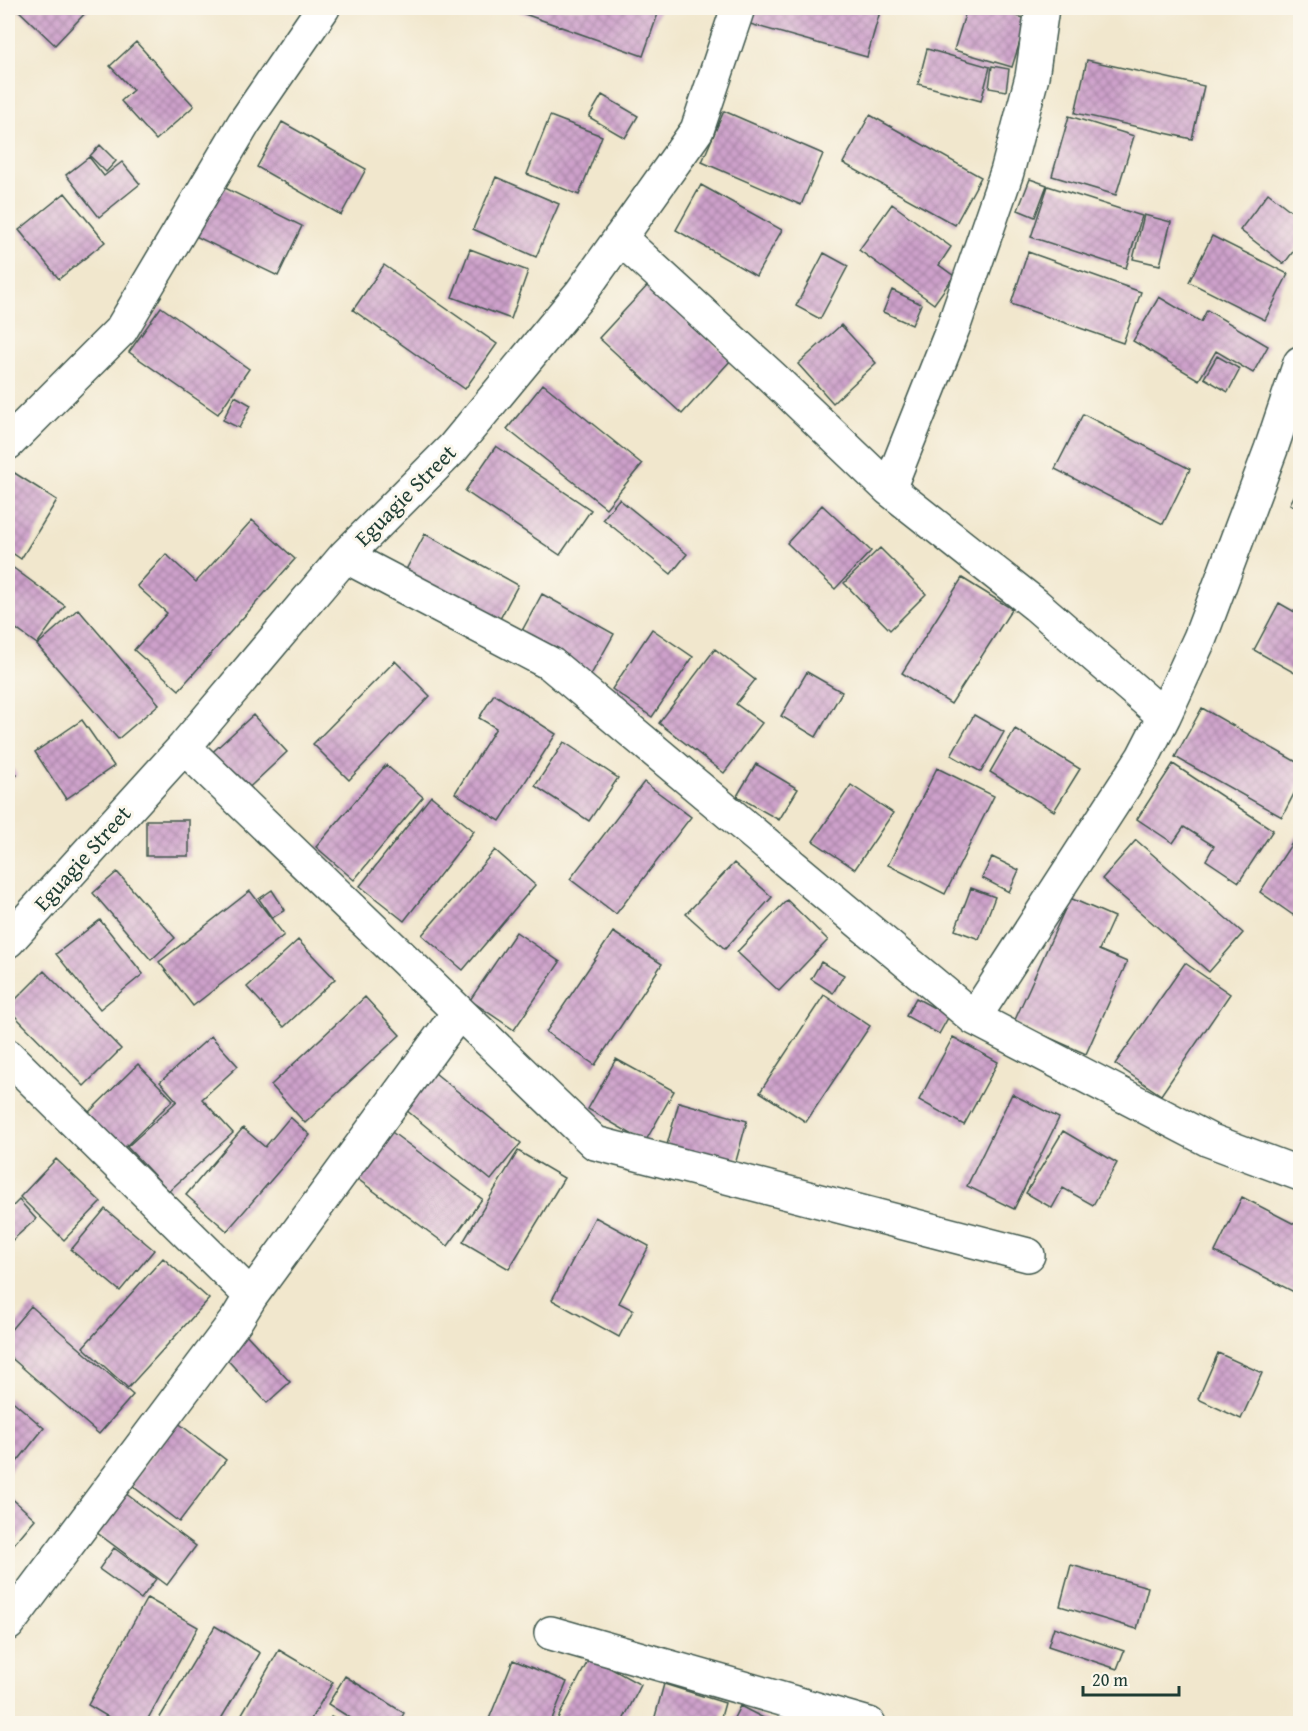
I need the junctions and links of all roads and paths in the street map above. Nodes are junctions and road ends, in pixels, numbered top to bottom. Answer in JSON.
{"nodes":[{"id":1,"x":322,"y":8,"type":"edge"},
{"id":2,"x":738,"y":8,"type":"edge"},
{"id":3,"x":1042,"y":8,"type":"edge"},
{"id":4,"x":620,"y":238,"type":"junction"},
{"id":5,"x":1300,"y":363,"type":"edge"},
{"id":6,"x":8,"y":443,"type":"edge"},
{"id":7,"x":889,"y":489,"type":"junction"},
{"id":8,"x":345,"y":556,"type":"junction"},
{"id":9,"x":1164,"y":716,"type":"junction"},
{"id":10,"x":183,"y":747,"type":"junction"},
{"id":11,"x":8,"y":941,"type":"edge"},
{"id":12,"x":459,"y":1012,"type":"junction"},
{"id":13,"x":974,"y":1018,"type":"junction"},
{"id":14,"x":8,"y":1056,"type":"edge"},
{"id":15,"x":1300,"y":1174,"type":"edge"},
{"id":16,"x":1028,"y":1255,"type":"dead end"},
{"id":17,"x":251,"y":1296,"type":"junction"},
{"id":18,"x":8,"y":1624,"type":"edge"},
{"id":19,"x":550,"y":1633,"type":"dead end"},
{"id":20,"x":869,"y":1724,"type":"edge"}],
"edges":[{"from":1,"to":6,"type":"street"},
{"from":2,"to":4,"type":"street","name":"Eguagie Street"},
{"from":3,"to":7,"type":"street"},
{"from":4,"to":7,"type":"street"},
{"from":4,"to":8,"type":"street","name":"Eguagie Street"},
{"from":5,"to":9,"type":"street"},
{"from":7,"to":9,"type":"street"},
{"from":8,"to":10,"type":"street","name":"Eguagie Street"},
{"from":8,"to":13,"type":"street"},
{"from":9,"to":13,"type":"street"},
{"from":10,"to":11,"type":"street","name":"Eguagie Street"},
{"from":10,"to":12,"type":"street"},
{"from":12,"to":16,"type":"street"},
{"from":12,"to":17,"type":"street"},
{"from":13,"to":15,"type":"street"},
{"from":14,"to":17,"type":"street"},
{"from":17,"to":18,"type":"street"},
{"from":19,"to":20,"type":"street"}]}
